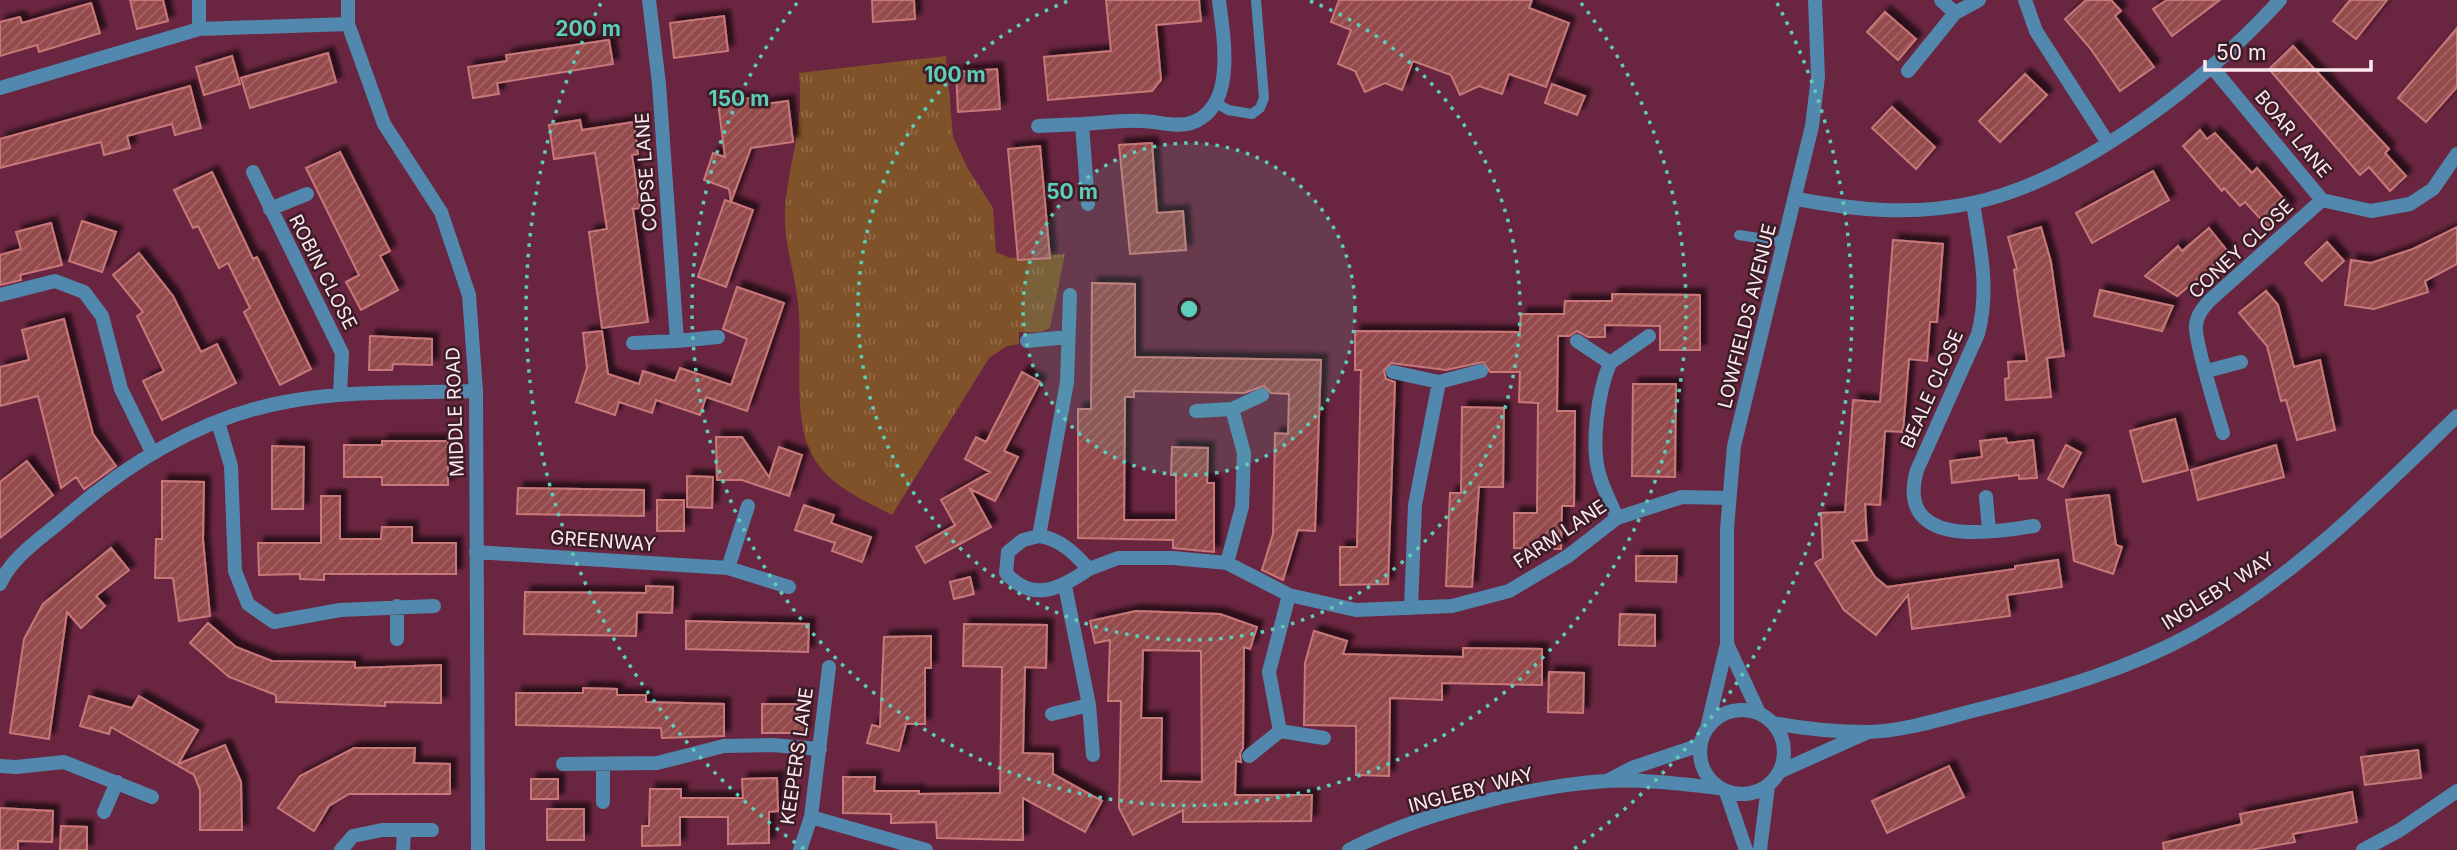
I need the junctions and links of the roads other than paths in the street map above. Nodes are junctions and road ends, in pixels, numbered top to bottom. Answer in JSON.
{"nodes":[{"id":1,"x":199,"y":0,"type":"edge"},
{"id":2,"x":348,"y":0,"type":"edge"},
{"id":3,"x":649,"y":0,"type":"edge"},
{"id":4,"x":1219,"y":0,"type":"edge"},
{"id":5,"x":1256,"y":0,"type":"edge"},
{"id":6,"x":1815,"y":0,"type":"edge"},
{"id":7,"x":1941,"y":0,"type":"edge"},
{"id":8,"x":1979,"y":0,"type":"edge"},
{"id":9,"x":2025,"y":0,"type":"edge"},
{"id":10,"x":2280,"y":0,"type":"edge"},
{"id":11,"x":1955,"y":13,"type":"junction"},
{"id":12,"x":348,"y":23,"type":"junction"},
{"id":13,"x":199,"y":29,"type":"junction"},
{"id":14,"x":2212,"y":67,"type":"junction"},
{"id":15,"x":1908,"y":71,"type":"dead end"},
{"id":16,"x":0,"y":88,"type":"edge"},
{"id":17,"x":1215,"y":102,"type":"junction"},
{"id":18,"x":1082,"y":124,"type":"junction"},
{"id":19,"x":1038,"y":126,"type":"dead end"},
{"id":20,"x":2108,"y":143,"type":"junction"},
{"id":21,"x":2457,"y":154,"type":"edge"},
{"id":22,"x":253,"y":172,"type":"dead end"},
{"id":23,"x":307,"y":194,"type":"dead end"},
{"id":24,"x":1797,"y":199,"type":"junction"},
{"id":25,"x":2322,"y":200,"type":"junction"},
{"id":26,"x":1973,"y":203,"type":"junction"},
{"id":27,"x":1088,"y":204,"type":"dead end"},
{"id":28,"x":270,"y":209,"type":"junction"},
{"id":29,"x":1739,"y":235,"type":"dead end"},
{"id":30,"x":1784,"y":242,"type":"junction"},
{"id":31,"x":0,"y":295,"type":"edge"},
{"id":32,"x":1070,"y":295,"type":"dead end"},
{"id":33,"x":1649,"y":335,"type":"dead end"},
{"id":34,"x":718,"y":337,"type":"dead end"},
{"id":35,"x":1069,"y":337,"type":"junction"},
{"id":36,"x":677,"y":341,"type":"junction"},
{"id":37,"x":1027,"y":341,"type":"dead end"},
{"id":38,"x":1577,"y":341,"type":"dead end"},
{"id":39,"x":633,"y":342,"type":"dead end"},
{"id":40,"x":2241,"y":362,"type":"dead end"},
{"id":41,"x":1610,"y":363,"type":"junction"},
{"id":42,"x":1481,"y":371,"type":"dead end"},
{"id":43,"x":2207,"y":371,"type":"junction"},
{"id":44,"x":1393,"y":372,"type":"dead end"},
{"id":45,"x":1438,"y":382,"type":"junction"},
{"id":46,"x":476,"y":391,"type":"junction"},
{"id":47,"x":340,"y":395,"type":"junction"},
{"id":48,"x":1262,"y":395,"type":"dead end"},
{"id":49,"x":1232,"y":409,"type":"junction"},
{"id":50,"x":1195,"y":411,"type":"dead end"},
{"id":51,"x":2457,"y":416,"type":"edge"},
{"id":52,"x":218,"y":422,"type":"junction"},
{"id":53,"x":2222,"y":433,"type":"dead end"},
{"id":54,"x":152,"y":452,"type":"junction"},
{"id":55,"x":1986,"y":497,"type":"dead end"},
{"id":56,"x":1729,"y":498,"type":"junction"},
{"id":57,"x":748,"y":506,"type":"dead end"},
{"id":58,"x":1617,"y":518,"type":"junction"},
{"id":59,"x":2034,"y":526,"type":"dead end"},
{"id":60,"x":1989,"y":530,"type":"junction"},
{"id":61,"x":1039,"y":536,"type":"junction"},
{"id":62,"x":476,"y":552,"type":"junction"},
{"id":63,"x":1227,"y":564,"type":"junction"},
{"id":64,"x":728,"y":568,"type":"junction"},
{"id":65,"x":1089,"y":569,"type":"junction"},
{"id":66,"x":0,"y":584,"type":"edge"},
{"id":67,"x":1065,"y":586,"type":"junction"},
{"id":68,"x":789,"y":587,"type":"dead end"},
{"id":69,"x":1289,"y":595,"type":"junction"},
{"id":70,"x":397,"y":606,"type":"junction"},
{"id":71,"x":434,"y":606,"type":"dead end"},
{"id":72,"x":1411,"y":608,"type":"junction"},
{"id":73,"x":397,"y":639,"type":"dead end"},
{"id":74,"x":1727,"y":643,"type":"junction"},
{"id":75,"x":829,"y":667,"type":"dead end"},
{"id":76,"x":1089,"y":705,"type":"junction"},
{"id":77,"x":1759,"y":713,"type":"junction"},
{"id":78,"x":1052,"y":714,"type":"dead end"},
{"id":79,"x":1773,"y":723,"type":"junction"},
{"id":80,"x":1707,"y":728,"type":"junction"},
{"id":81,"x":1280,"y":731,"type":"junction"},
{"id":82,"x":1869,"y":732,"type":"junction"},
{"id":83,"x":1324,"y":738,"type":"dead end"},
{"id":84,"x":1700,"y":745,"type":"junction"},
{"id":85,"x":820,"y":749,"type":"junction"},
{"id":86,"x":1093,"y":755,"type":"dead end"},
{"id":87,"x":1249,"y":756,"type":"dead end"},
{"id":88,"x":564,"y":764,"type":"dead end"},
{"id":89,"x":603,"y":764,"type":"junction"},
{"id":90,"x":0,"y":766,"type":"edge"},
{"id":91,"x":1781,"y":771,"type":"junction"},
{"id":92,"x":1606,"y":781,"type":"junction"},
{"id":93,"x":117,"y":782,"type":"junction"},
{"id":94,"x":1768,"y":786,"type":"junction"},
{"id":95,"x":1722,"y":790,"type":"junction"},
{"id":96,"x":2457,"y":791,"type":"edge"},
{"id":97,"x":152,"y":797,"type":"dead end"},
{"id":98,"x":603,"y":803,"type":"dead end"},
{"id":99,"x":104,"y":812,"type":"dead end"},
{"id":100,"x":811,"y":817,"type":"junction"},
{"id":101,"x":404,"y":830,"type":"junction"},
{"id":102,"x":432,"y":830,"type":"dead end"},
{"id":103,"x":341,"y":850,"type":"edge"},
{"id":104,"x":403,"y":850,"type":"edge"},
{"id":105,"x":478,"y":850,"type":"edge"},
{"id":106,"x":800,"y":850,"type":"edge"},
{"id":107,"x":926,"y":850,"type":"edge"},
{"id":108,"x":1349,"y":850,"type":"edge"},
{"id":109,"x":1746,"y":850,"type":"edge"},
{"id":110,"x":1760,"y":850,"type":"edge"},
{"id":111,"x":2363,"y":850,"type":"edge"}],
"edges":[{"from":1,"to":13,"type":"street"},
{"from":2,"to":12,"type":"street","name":"MIDDLE ROAD"},
{"from":3,"to":36,"type":"street","name":"COPSE LANE"},
{"from":4,"to":17,"type":"street"},
{"from":5,"to":17,"type":"lane"},
{"from":6,"to":24,"type":"street","name":"LOWFIELDS AVENUE"},
{"from":7,"to":11,"type":"street"},
{"from":8,"to":11,"type":"street"},
{"from":9,"to":20,"type":"street"},
{"from":10,"to":14,"type":"street"},
{"from":11,"to":15,"type":"street"},
{"from":12,"to":13,"type":"street"},
{"from":12,"to":46,"type":"street","name":"MIDDLE ROAD"},
{"from":13,"to":16,"type":"street"},
{"from":14,"to":20,"type":"street"},
{"from":14,"to":25,"type":"street","name":"BOAR LANE"},
{"from":17,"to":18,"type":"street"},
{"from":18,"to":19,"type":"street"},
{"from":18,"to":27,"type":"street"},
{"from":20,"to":26,"type":"street"},
{"from":21,"to":25,"type":"street","name":"BOAR LANE"},
{"from":22,"to":28,"type":"street","name":"ROBIN CLOSE"},
{"from":23,"to":28,"type":"street","name":"ROBIN CLOSE"},
{"from":24,"to":26,"type":"street"},
{"from":24,"to":30,"type":"street","name":"LOWFIELDS AVENUE"},
{"from":25,"to":43,"type":"street","name":"CONEY CLOSE"},
{"from":26,"to":60,"type":"street","name":"BEALE CLOSE"},
{"from":28,"to":47,"type":"street","name":"ROBIN CLOSE"},
{"from":29,"to":30,"type":"lane"},
{"from":30,"to":56,"type":"street","name":"LOWFIELDS AVENUE"},
{"from":31,"to":54,"type":"street"},
{"from":32,"to":35,"type":"street"},
{"from":33,"to":41,"type":"street"},
{"from":34,"to":36,"type":"street"},
{"from":35,"to":37,"type":"street"},
{"from":35,"to":61,"type":"street"},
{"from":36,"to":39,"type":"street"},
{"from":38,"to":41,"type":"street"},
{"from":40,"to":43,"type":"street"},
{"from":41,"to":58,"type":"street"},
{"from":42,"to":45,"type":"street"},
{"from":43,"to":53,"type":"street","name":"CONEY CLOSE"},
{"from":44,"to":45,"type":"street"},
{"from":45,"to":72,"type":"street"},
{"from":46,"to":47,"type":"street"},
{"from":46,"to":62,"type":"street","name":"MIDDLE ROAD"},
{"from":47,"to":52,"type":"street"},
{"from":48,"to":49,"type":"street"},
{"from":49,"to":50,"type":"street"},
{"from":49,"to":63,"type":"street"},
{"from":51,"to":82,"type":"street","name":"INGLEBY WAY"},
{"from":52,"to":54,"type":"street"},
{"from":52,"to":70,"type":"street"},
{"from":54,"to":66,"type":"street"},
{"from":55,"to":60,"type":"street"},
{"from":56,"to":58,"type":"street","name":"FARM LANE"},
{"from":56,"to":74,"type":"street","name":"LOWFIELDS AVENUE"},
{"from":57,"to":64,"type":"street"},
{"from":58,"to":72,"type":"street","name":"FARM LANE"},
{"from":59,"to":60,"type":"street","name":"BEALE CLOSE"},
{"from":61,"to":65,"type":"street"},
{"from":61,"to":67,"type":"street","name":"FARM LANE"},
{"from":62,"to":64,"type":"street","name":"GREENWAY"},
{"from":62,"to":105,"type":"street","name":"MIDDLE ROAD"},
{"from":63,"to":65,"type":"street","name":"FARM LANE"},
{"from":63,"to":69,"type":"street","name":"FARM LANE"},
{"from":64,"to":68,"type":"street","name":"GREENWAY"},
{"from":65,"to":67,"type":"street","name":"FARM LANE"},
{"from":67,"to":76,"type":"street"},
{"from":69,"to":72,"type":"street","name":"FARM LANE"},
{"from":69,"to":81,"type":"street"},
{"from":70,"to":71,"type":"street"},
{"from":70,"to":73,"type":"street"},
{"from":74,"to":77,"type":"street","name":"LOWFIELDS AVENUE"},
{"from":74,"to":80,"type":"street","name":"LOWFIELDS AVENUE"},
{"from":75,"to":85,"type":"street","name":"KEEPERS LANE"},
{"from":76,"to":78,"type":"street"},
{"from":76,"to":86,"type":"street"},
{"from":77,"to":79,"type":"street"},
{"from":77,"to":80,"type":"street"},
{"from":79,"to":82,"type":"street","name":"INGLEBY WAY"},
{"from":79,"to":91,"type":"street"},
{"from":80,"to":84,"type":"street"},
{"from":81,"to":83,"type":"street"},
{"from":81,"to":87,"type":"street"},
{"from":82,"to":91,"type":"street","name":"INGLEBY WAY"},
{"from":84,"to":92,"type":"street","name":"INGLEBY WAY"},
{"from":84,"to":95,"type":"street"},
{"from":85,"to":89,"type":"street"},
{"from":85,"to":100,"type":"street","name":"KEEPERS LANE"},
{"from":88,"to":89,"type":"street"},
{"from":89,"to":98,"type":"street"},
{"from":90,"to":93,"type":"street"},
{"from":91,"to":94,"type":"street"},
{"from":92,"to":95,"type":"street","name":"INGLEBY WAY"},
{"from":92,"to":108,"type":"street","name":"INGLEBY WAY"},
{"from":93,"to":97,"type":"street"},
{"from":93,"to":99,"type":"street"},
{"from":94,"to":95,"type":"street"},
{"from":94,"to":110,"type":"street"},
{"from":95,"to":109,"type":"street"},
{"from":96,"to":111,"type":"street"},
{"from":100,"to":106,"type":"street","name":"KEEPERS LANE"},
{"from":100,"to":107,"type":"street"},
{"from":101,"to":102,"type":"street"},
{"from":101,"to":103,"type":"street"},
{"from":101,"to":104,"type":"street"}]}
